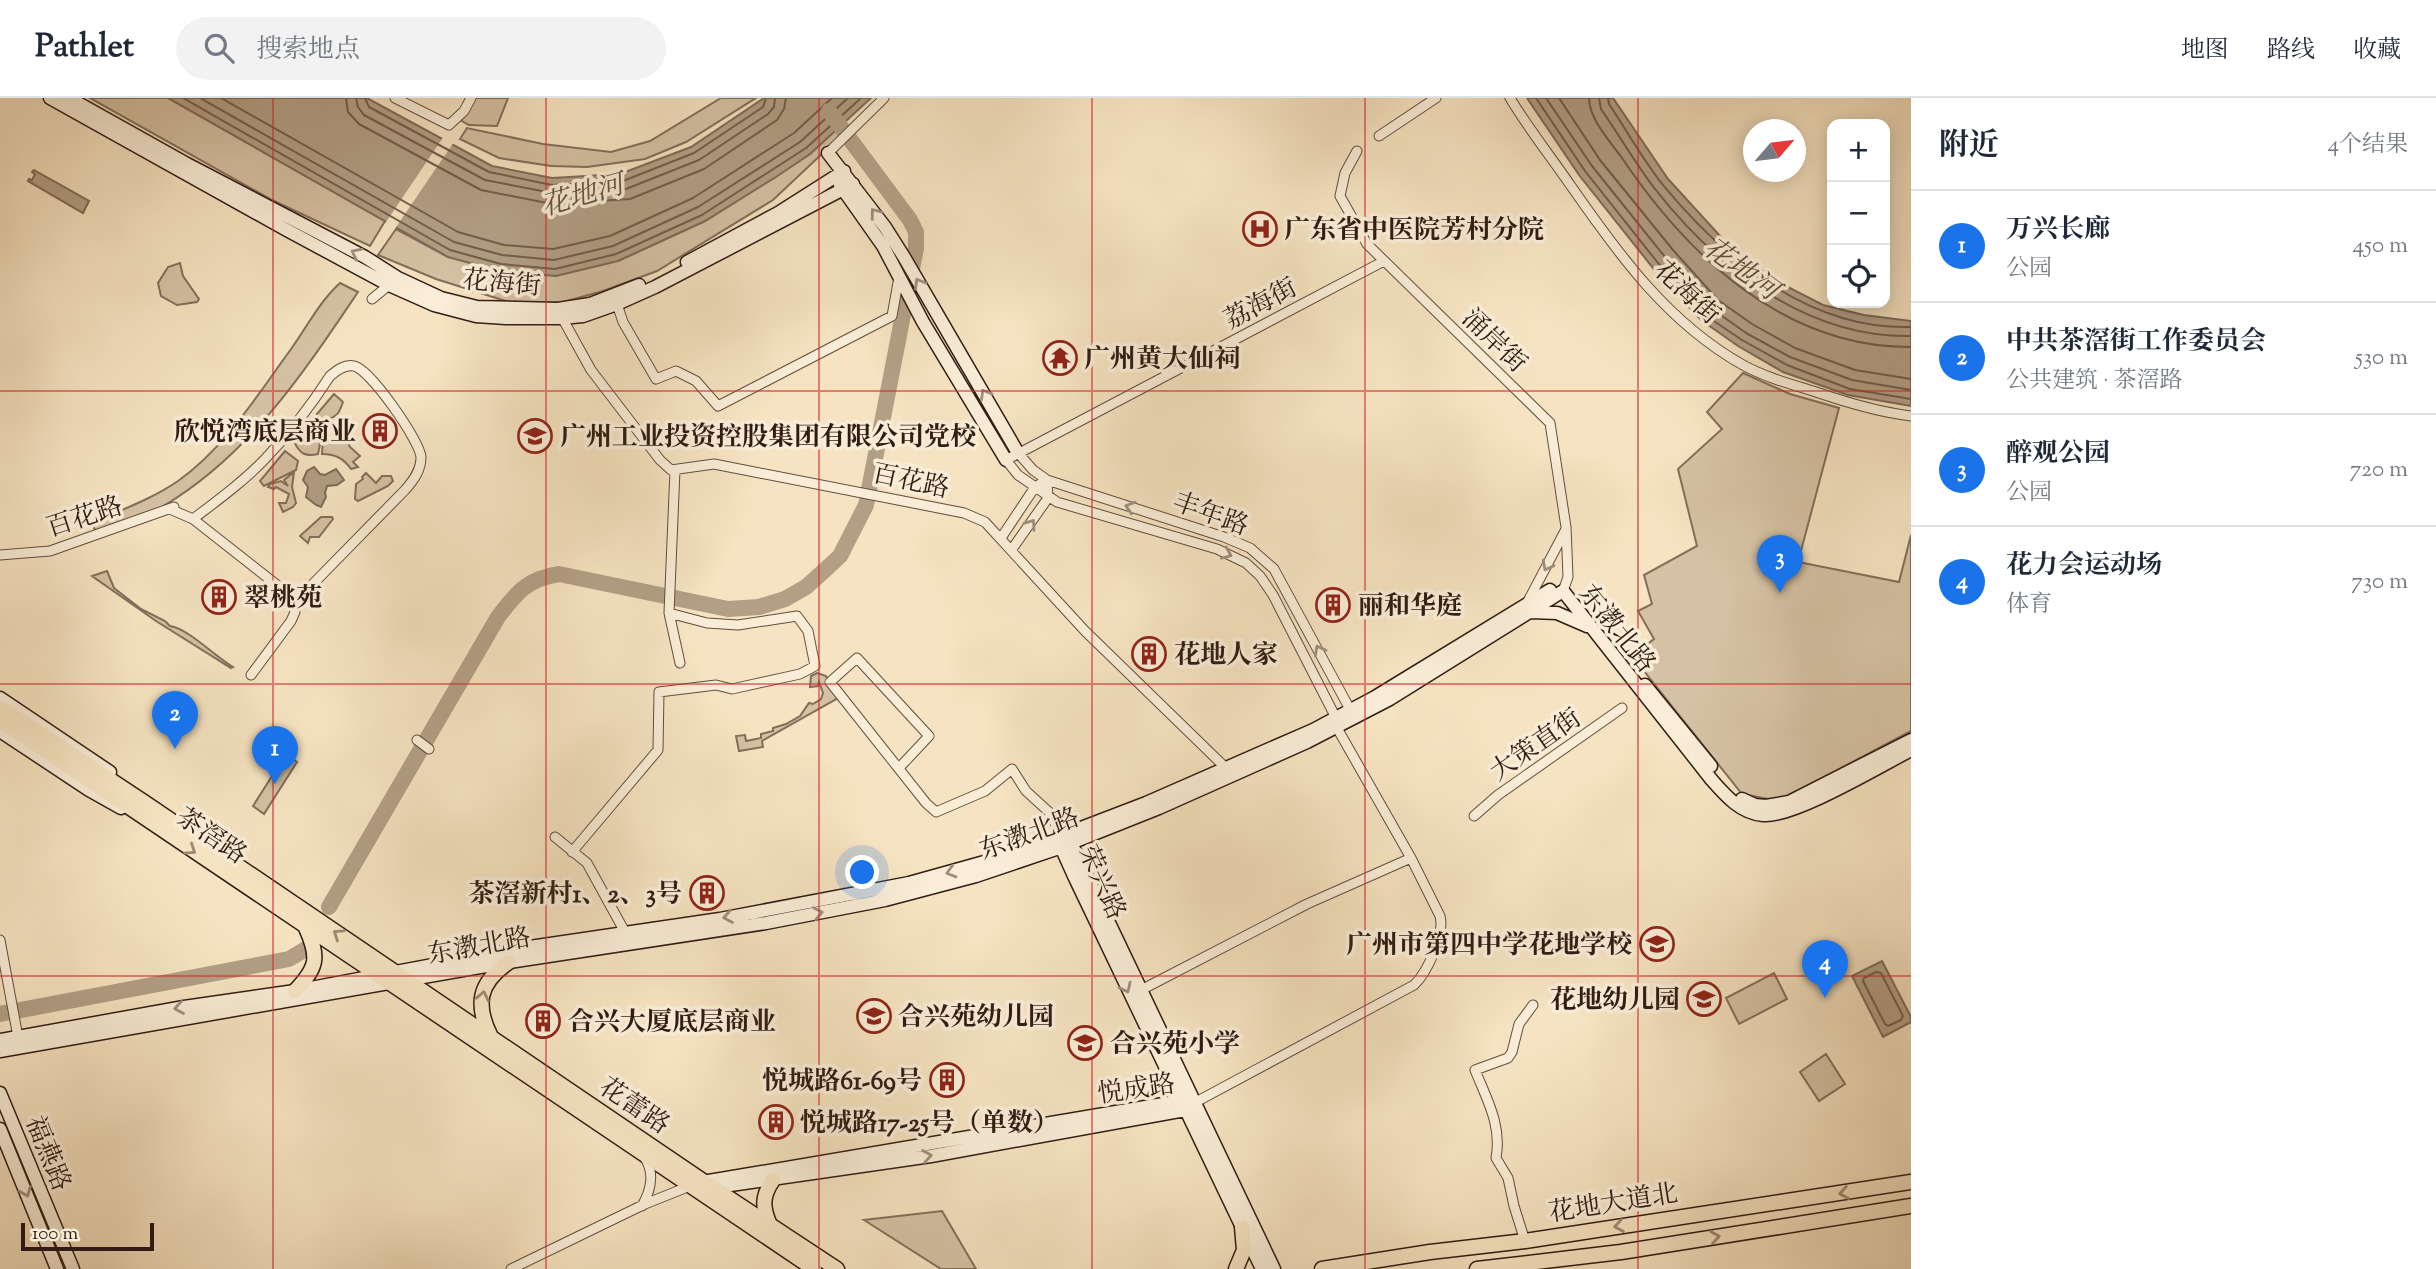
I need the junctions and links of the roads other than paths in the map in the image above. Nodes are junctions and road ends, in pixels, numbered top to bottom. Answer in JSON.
{"nodes":[{"id":1,"x":50,"y":98,"type":"edge"},
{"id":2,"x":69,"y":98,"type":"edge"},
{"id":3,"x":471,"y":98,"type":"edge"},
{"id":4,"x":884,"y":98,"type":"edge"},
{"id":5,"x":1436,"y":98,"type":"edge"},
{"id":6,"x":1510,"y":98,"type":"edge"},
{"id":7,"x":399,"y":101,"type":"edge"},
{"id":8,"x":1379,"y":136,"type":"dead end"},
{"id":9,"x":1357,"y":151,"type":"dead end"},
{"id":10,"x":828,"y":153,"type":"joint"},
{"id":11,"x":839,"y":175,"type":"junction"},
{"id":12,"x":848,"y":187,"type":"junction"},
{"id":13,"x":1384,"y":261,"type":"junction"},
{"id":14,"x":899,"y":275,"type":"junction"},
{"id":15,"x":390,"y":285,"type":"junction"},
{"id":16,"x":372,"y":299,"type":"dead end"},
{"id":17,"x":617,"y":304,"type":"junction"},
{"id":18,"x":560,"y":314,"type":"junction"},
{"id":19,"x":1911,"y":416,"type":"edge"},
{"id":20,"x":1018,"y":453,"type":"junction"},
{"id":21,"x":1006,"y":460,"type":"junction"},
{"id":22,"x":675,"y":470,"type":"junction"},
{"id":23,"x":1047,"y":480,"type":"junction"},
{"id":24,"x":1035,"y":487,"type":"junction"},
{"id":25,"x":1048,"y":498,"type":"junction"},
{"id":26,"x":193,"y":519,"type":"junction"},
{"id":27,"x":1566,"y":527,"type":"junction"},
{"id":28,"x":1001,"y":538,"type":"junction"},
{"id":29,"x":1012,"y":550,"type":"junction"},
{"id":30,"x":0,"y":555,"type":"edge"},
{"id":31,"x":1565,"y":588,"type":"junction"},
{"id":32,"x":291,"y":596,"type":"junction"},
{"id":33,"x":1528,"y":608,"type":"junction"},
{"id":34,"x":669,"y":610,"type":"junction"},
{"id":35,"x":1593,"y":630,"type":"junction"},
{"id":36,"x":680,"y":663,"type":"dead end"},
{"id":37,"x":251,"y":675,"type":"dead end"},
{"id":38,"x":0,"y":698,"type":"edge"},
{"id":39,"x":0,"y":708,"type":"edge"},
{"id":40,"x":1622,"y":708,"type":"dead end"},
{"id":41,"x":1353,"y":715,"type":"junction"},
{"id":42,"x":1336,"y":723,"type":"junction"},
{"id":43,"x":6,"y":724,"type":"edge"},
{"id":44,"x":417,"y":740,"type":"dead end"},
{"id":45,"x":1911,"y":740,"type":"edge"},
{"id":46,"x":429,"y":749,"type":"dead end"},
{"id":47,"x":1911,"y":750,"type":"edge"},
{"id":48,"x":898,"y":768,"type":"junction"},
{"id":49,"x":1230,"y":773,"type":"junction"},
{"id":50,"x":139,"y":807,"type":"junction"},
{"id":51,"x":1474,"y":817,"type":"dead end"},
{"id":52,"x":555,"y":837,"type":"dead end"},
{"id":53,"x":1065,"y":842,"type":"junction"},
{"id":54,"x":572,"y":852,"type":"junction"},
{"id":55,"x":1411,"y":858,"type":"junction"},
{"id":56,"x":305,"y":927,"type":"junction"},
{"id":57,"x":626,"y":934,"type":"junction"},
{"id":58,"x":0,"y":940,"type":"edge"},
{"id":59,"x":509,"y":962,"type":"junction"},
{"id":60,"x":376,"y":975,"type":"junction"},
{"id":61,"x":397,"y":978,"type":"junction"},
{"id":62,"x":1141,"y":990,"type":"junction"},
{"id":63,"x":295,"y":991,"type":"junction"},
{"id":64,"x":1533,"y":1005,"type":"dead end"},
{"id":65,"x":18,"y":1036,"type":"junction"},
{"id":66,"x":492,"y":1038,"type":"junction"},
{"id":67,"x":0,"y":1040,"type":"edge"},
{"id":68,"x":0,"y":1051,"type":"edge"},
{"id":69,"x":0,"y":1093,"type":"edge"},
{"id":70,"x":1187,"y":1105,"type":"junction"},
{"id":71,"x":0,"y":1129,"type":"edge"},
{"id":72,"x":642,"y":1153,"type":"junction"},
{"id":73,"x":773,"y":1180,"type":"junction"},
{"id":74,"x":1911,"y":1182,"type":"edge"},
{"id":75,"x":702,"y":1185,"type":"junction"},
{"id":76,"x":642,"y":1206,"type":"junction"},
{"id":77,"x":1911,"y":1206,"type":"edge"},
{"id":78,"x":770,"y":1225,"type":"junction"},
{"id":79,"x":1242,"y":1227,"type":"junction"},
{"id":80,"x":1525,"y":1241,"type":"junction"},
{"id":81,"x":57,"y":1269,"type":"edge"},
{"id":82,"x":73,"y":1269,"type":"edge"},
{"id":83,"x":511,"y":1269,"type":"edge"},
{"id":84,"x":814,"y":1269,"type":"edge"},
{"id":85,"x":837,"y":1269,"type":"edge"},
{"id":86,"x":1236,"y":1269,"type":"edge"},
{"id":87,"x":1262,"y":1269,"type":"edge"},
{"id":88,"x":1274,"y":1269,"type":"edge"},
{"id":89,"x":1322,"y":1269,"type":"edge"},
{"id":90,"x":1477,"y":1269,"type":"edge"}],
"edges":[{"from":1,"to":15,"type":"street","name":"花海街"},
{"from":18,"to":2,"type":"street","name":"花海街","one_way":true},
{"from":3,"to":7,"type":"street"},
{"from":4,"to":10,"type":"street"},
{"from":5,"to":8,"type":"street"},
{"from":6,"to":19,"type":"street","name":"花海街"},
{"from":9,"to":13,"type":"street","name":"涌岸街"},
{"from":10,"to":11,"type":"street"},
{"from":11,"to":12,"type":"street"},
{"from":11,"to":18,"type":"street","name":"花海街"},
{"from":12,"to":14,"type":"street"},
{"from":12,"to":17,"type":"street","name":"花海街"},
{"from":20,"to":12,"type":"street","one_way":true},
{"from":13,"to":20,"type":"street","name":"荔海街"},
{"from":13,"to":27,"type":"street","name":"涌岸街"},
{"from":14,"to":17,"type":"street"},
{"from":14,"to":21,"type":"street"},
{"from":15,"to":16,"type":"street"},
{"from":15,"to":18,"type":"street","name":"花海街"},
{"from":17,"to":18,"type":"street","name":"花海街"},
{"from":18,"to":22,"type":"street"},
{"from":20,"to":21,"type":"street","name":"荔海街"},
{"from":20,"to":23,"type":"street"},
{"from":21,"to":24,"type":"street","name":"丰年路"},
{"from":22,"to":28,"type":"street","name":"百花路"},
{"from":22,"to":34,"type":"street"},
{"from":23,"to":24,"type":"street"},
{"from":23,"to":25,"type":"street"},
{"from":41,"to":23,"type":"street","name":"丰年路","one_way":true},
{"from":24,"to":25,"type":"street","name":"丰年路"},
{"from":24,"to":28,"type":"street"},
{"from":29,"to":25,"type":"street","one_way":true},
{"from":25,"to":42,"type":"street","name":"丰年路","one_way":true},
{"from":26,"to":30,"type":"street","name":"百花路"},
{"from":26,"to":32,"type":"street"},
{"from":26,"to":32,"type":"street"},
{"from":27,"to":31,"type":"street","name":"涌岸街"},
{"from":27,"to":33,"type":"street","one_way":true},
{"from":28,"to":29,"type":"street","name":"百花路"},
{"from":29,"to":49,"type":"street","name":"百花路"},
{"from":31,"to":33,"type":"street","name":"东漖北路"},
{"from":31,"to":35,"type":"street","name":"东漖北路"},
{"from":31,"to":45,"type":"street","name":"东漖北路"},
{"from":32,"to":37,"type":"street"},
{"from":33,"to":35,"type":"street"},
{"from":33,"to":41,"type":"street","name":"东漖北路"},
{"from":34,"to":36,"type":"street"},
{"from":34,"to":54,"type":"street"},
{"from":35,"to":47,"type":"street","name":"东漖北路"},
{"from":38,"to":50,"type":"street"},
{"from":39,"to":43,"type":"main road","name":"茶滘路"},
{"from":40,"to":51,"type":"street","name":"大策直街"},
{"from":41,"to":42,"type":"street","name":"东漖北路"},
{"from":42,"to":49,"type":"street","name":"东漖北路"},
{"from":42,"to":55,"type":"street","name":"丰年路"},
{"from":43,"to":50,"type":"main road","name":"茶滘路"},
{"from":43,"to":50,"type":"street"},
{"from":44,"to":46,"type":"street"},
{"from":48,"to":48,"type":"street"},
{"from":48,"to":53,"type":"street"},
{"from":49,"to":53,"type":"street","name":"东漖北路"},
{"from":50,"to":56,"type":"main road","name":"茶滘路","one_way":true},
{"from":61,"to":50,"type":"main road","name":"茶滘路","one_way":true},
{"from":52,"to":54,"type":"street"},
{"from":53,"to":57,"type":"street","name":"东漖北路","one_way":true},
{"from":59,"to":53,"type":"street","name":"东漖北路","one_way":true},
{"from":53,"to":62,"type":"street","name":"荣兴路"},
{"from":53,"to":70,"type":"street","name":"荣兴路","one_way":true},
{"from":54,"to":57,"type":"street"},
{"from":55,"to":62,"type":"street"},
{"from":55,"to":70,"type":"street","name":"丰年路"},
{"from":56,"to":60,"type":"main road","name":"茶滘路"},
{"from":56,"to":63,"type":"main road"},
{"from":57,"to":61,"type":"street","name":"东漖北路"},
{"from":58,"to":65,"type":"street"},
{"from":59,"to":61,"type":"street","name":"东漖北路"},
{"from":66,"to":59,"type":"main road","one_way":true},
{"from":60,"to":61,"type":"main road","name":"茶滘路"},
{"from":60,"to":63,"type":"street"},
{"from":61,"to":66,"type":"main road","name":"花蕾路"},
{"from":61,"to":68,"type":"street","name":"东漖北路"},
{"from":61,"to":72,"type":"main road","name":"花蕾路"},
{"from":62,"to":70,"type":"street","name":"荣兴路"},
{"from":63,"to":65,"type":"street","one_way":true},
{"from":64,"to":80,"type":"street"},
{"from":65,"to":67,"type":"street"},
{"from":66,"to":75,"type":"main road","name":"花蕾路"},
{"from":69,"to":82,"type":"street","name":"福燕路"},
{"from":73,"to":70,"type":"street","name":"悦成路","one_way":true},
{"from":70,"to":75,"type":"street","name":"悦成路"},
{"from":70,"to":79,"type":"street","name":"荣兴路"},
{"from":70,"to":88,"type":"street","name":"荣兴路"},
{"from":71,"to":81,"type":"street","name":"福燕路","one_way":true},
{"from":72,"to":75,"type":"main road","name":"花蕾路"},
{"from":72,"to":76,"type":"street"},
{"from":73,"to":75,"type":"street","name":"悦成路"},
{"from":73,"to":78,"type":"main road"},
{"from":74,"to":80,"type":"main road","name":"花地大道北","one_way":true},
{"from":75,"to":76,"type":"street"},
{"from":75,"to":78,"type":"main road","name":"花蕾路"},
{"from":75,"to":84,"type":"main road","name":"花蕾路"},
{"from":76,"to":83,"type":"street"},
{"from":90,"to":77,"type":"main road","name":"花地大道北","one_way":true},
{"from":78,"to":85,"type":"main road","name":"花蕾路"},
{"from":79,"to":86,"type":"main road"},
{"from":79,"to":87,"type":"street","name":"荣兴路"},
{"from":80,"to":89,"type":"main road","name":"花地大道北"}]}
